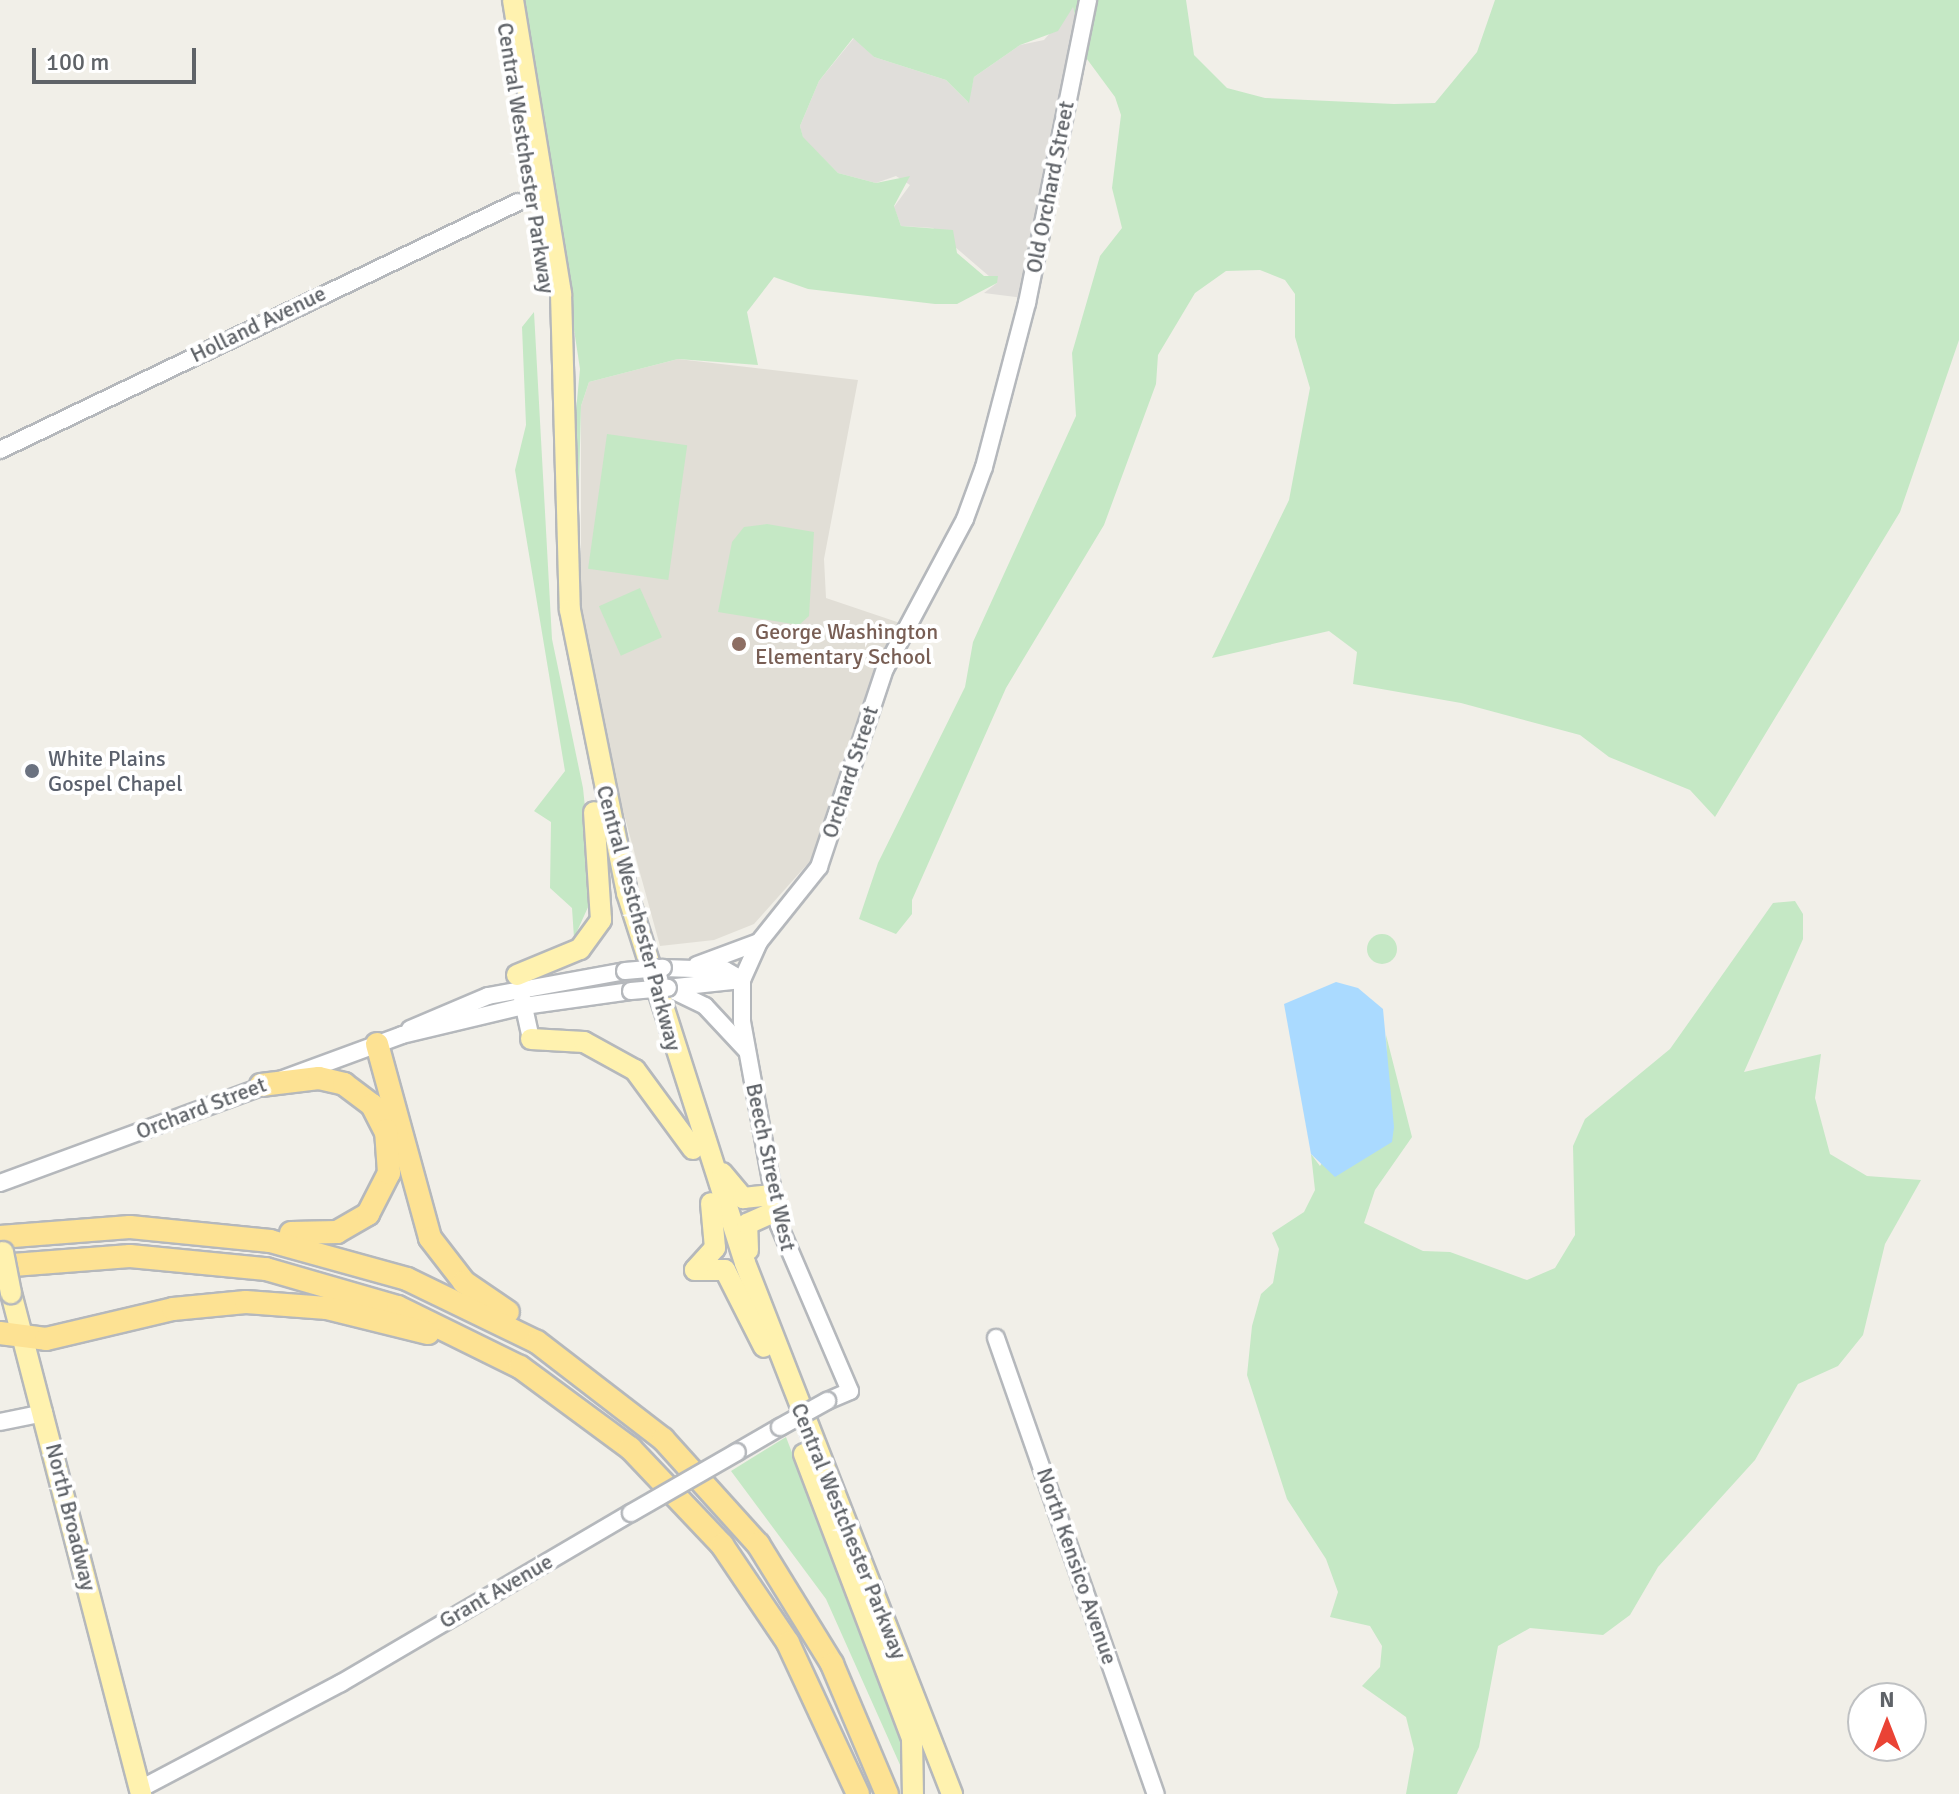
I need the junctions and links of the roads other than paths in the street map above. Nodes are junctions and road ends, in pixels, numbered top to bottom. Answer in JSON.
{"nodes":[{"id":1,"x":500,"y":0,"type":"edge"},
{"id":2,"x":513,"y":0,"type":"edge"},
{"id":3,"x":1088,"y":0,"type":"edge"},
{"id":4,"x":518,"y":202,"type":"dead end"},
{"id":5,"x":1009,"y":374,"type":"joint"},
{"id":6,"x":0,"y":450,"type":"edge"},
{"id":7,"x":594,"y":812,"type":"junction"},
{"id":8,"x":759,"y":942,"type":"junction"},
{"id":9,"x":694,"y":966,"type":"junction"},
{"id":10,"x":742,"y":980,"type":"junction"},
{"id":11,"x":519,"y":981,"type":"junction"},
{"id":12,"x":668,"y":988,"type":"junction"},
{"id":13,"x":524,"y":1006,"type":"junction"},
{"id":14,"x":402,"y":1035,"type":"junction"},
{"id":15,"x":531,"y":1039,"type":"joint"},
{"id":16,"x":372,"y":1046,"type":"junction"},
{"id":17,"x":747,"y":1051,"type":"junction"},
{"id":18,"x":261,"y":1085,"type":"junction"},
{"id":19,"x":388,"y":1137,"type":"junction"},
{"id":20,"x":701,"y":1154,"type":"junction"},
{"id":21,"x":0,"y":1183,"type":"edge"},
{"id":22,"x":711,"y":1203,"type":"junction"},
{"id":23,"x":774,"y":1203,"type":"junction"},
{"id":24,"x":0,"y":1239,"type":"edge"},
{"id":25,"x":270,"y":1241,"type":"junction"},
{"id":26,"x":0,"y":1266,"type":"edge"},
{"id":27,"x":10,"y":1334,"type":"edge"},
{"id":28,"x":996,"y":1338,"type":"dead end"},
{"id":29,"x":537,"y":1342,"type":"junction"},
{"id":30,"x":768,"y":1343,"type":"junction"},
{"id":31,"x":850,"y":1391,"type":"joint"},
{"id":32,"x":567,"y":1399,"type":"junction"},
{"id":33,"x":44,"y":1413,"type":"junction"},
{"id":34,"x":0,"y":1422,"type":"edge"},
{"id":35,"x":914,"y":1786,"type":"edge"},
{"id":36,"x":140,"y":1792,"type":"edge"},
{"id":37,"x":858,"y":1794,"type":"edge"},
{"id":38,"x":889,"y":1794,"type":"edge"},
{"id":39,"x":952,"y":1794,"type":"edge"},
{"id":40,"x":1156,"y":1794,"type":"edge"}],
"edges":[{"from":1,"to":7,"type":"main road","name":"Central Westchester Parkway"},
{"from":2,"to":20,"type":"main road","name":"Central Westchester Parkway"},
{"from":3,"to":5,"type":"street","name":"Old Orchard Street"},
{"from":4,"to":6,"type":"street","name":"Holland Avenue"},
{"from":5,"to":8,"type":"street","name":"Orchard Street"},
{"from":7,"to":11,"type":"main road"},
{"from":7,"to":20,"type":"main road","name":"Central Westchester Parkway"},
{"from":8,"to":9,"type":"street"},
{"from":8,"to":10,"type":"street","name":"Orchard Street"},
{"from":9,"to":10,"type":"street"},
{"from":9,"to":11,"type":"street","bridge":true},
{"from":10,"to":12,"type":"street","name":"Orchard Street"},
{"from":10,"to":17,"type":"street","name":"Beech Street West"},
{"from":11,"to":13,"type":"street"},
{"from":11,"to":14,"type":"street","name":"Orchard Street"},
{"from":12,"to":13,"type":"street","name":"Orchard Street","bridge":true},
{"from":12,"to":17,"type":"street"},
{"from":13,"to":14,"type":"street","name":"Orchard Street"},
{"from":13,"to":15,"type":"street"},
{"from":14,"to":16,"type":"street","name":"Orchard Street"},
{"from":15,"to":20,"type":"main road"},
{"from":16,"to":18,"type":"street","name":"Orchard Street"},
{"from":16,"to":19,"type":"highway"},
{"from":16,"to":29,"type":"highway"},
{"from":17,"to":23,"type":"street","name":"Beech Street West"},
{"from":18,"to":19,"type":"highway"},
{"from":18,"to":21,"type":"street","name":"Orchard Street"},
{"from":19,"to":25,"type":"highway"},
{"from":20,"to":22,"type":"main road","name":"Central Westchester Parkway"},
{"from":20,"to":23,"type":"main road"},
{"from":20,"to":30,"type":"main road","name":"Central Westchester Parkway"},
{"from":22,"to":30,"type":"main road","name":"Central Westchester Parkway"},
{"from":22,"to":30,"type":"main road"},
{"from":23,"to":30,"type":"main road"},
{"from":23,"to":31,"type":"street","name":"Beech Street West"},
{"from":24,"to":25,"type":"highway"},
{"from":24,"to":27,"type":"main road","name":"North Broadway","bridge":true},
{"from":25,"to":29,"type":"highway"},
{"from":26,"to":32,"type":"highway"},
{"from":27,"to":32,"type":"highway"},
{"from":27,"to":33,"type":"main road","name":"North Broadway"},
{"from":28,"to":40,"type":"street","name":"North Kensico Avenue"},
{"from":29,"to":38,"type":"highway"},
{"from":30,"to":35,"type":"main road","name":"Central Westchester Parkway"},
{"from":30,"to":39,"type":"main road","name":"Central Westchester Parkway"},
{"from":31,"to":36,"type":"street","name":"Grant Avenue","bridge":true},
{"from":32,"to":37,"type":"highway"},
{"from":33,"to":34,"type":"street"},
{"from":33,"to":36,"type":"main road","name":"North Broadway"}]}
